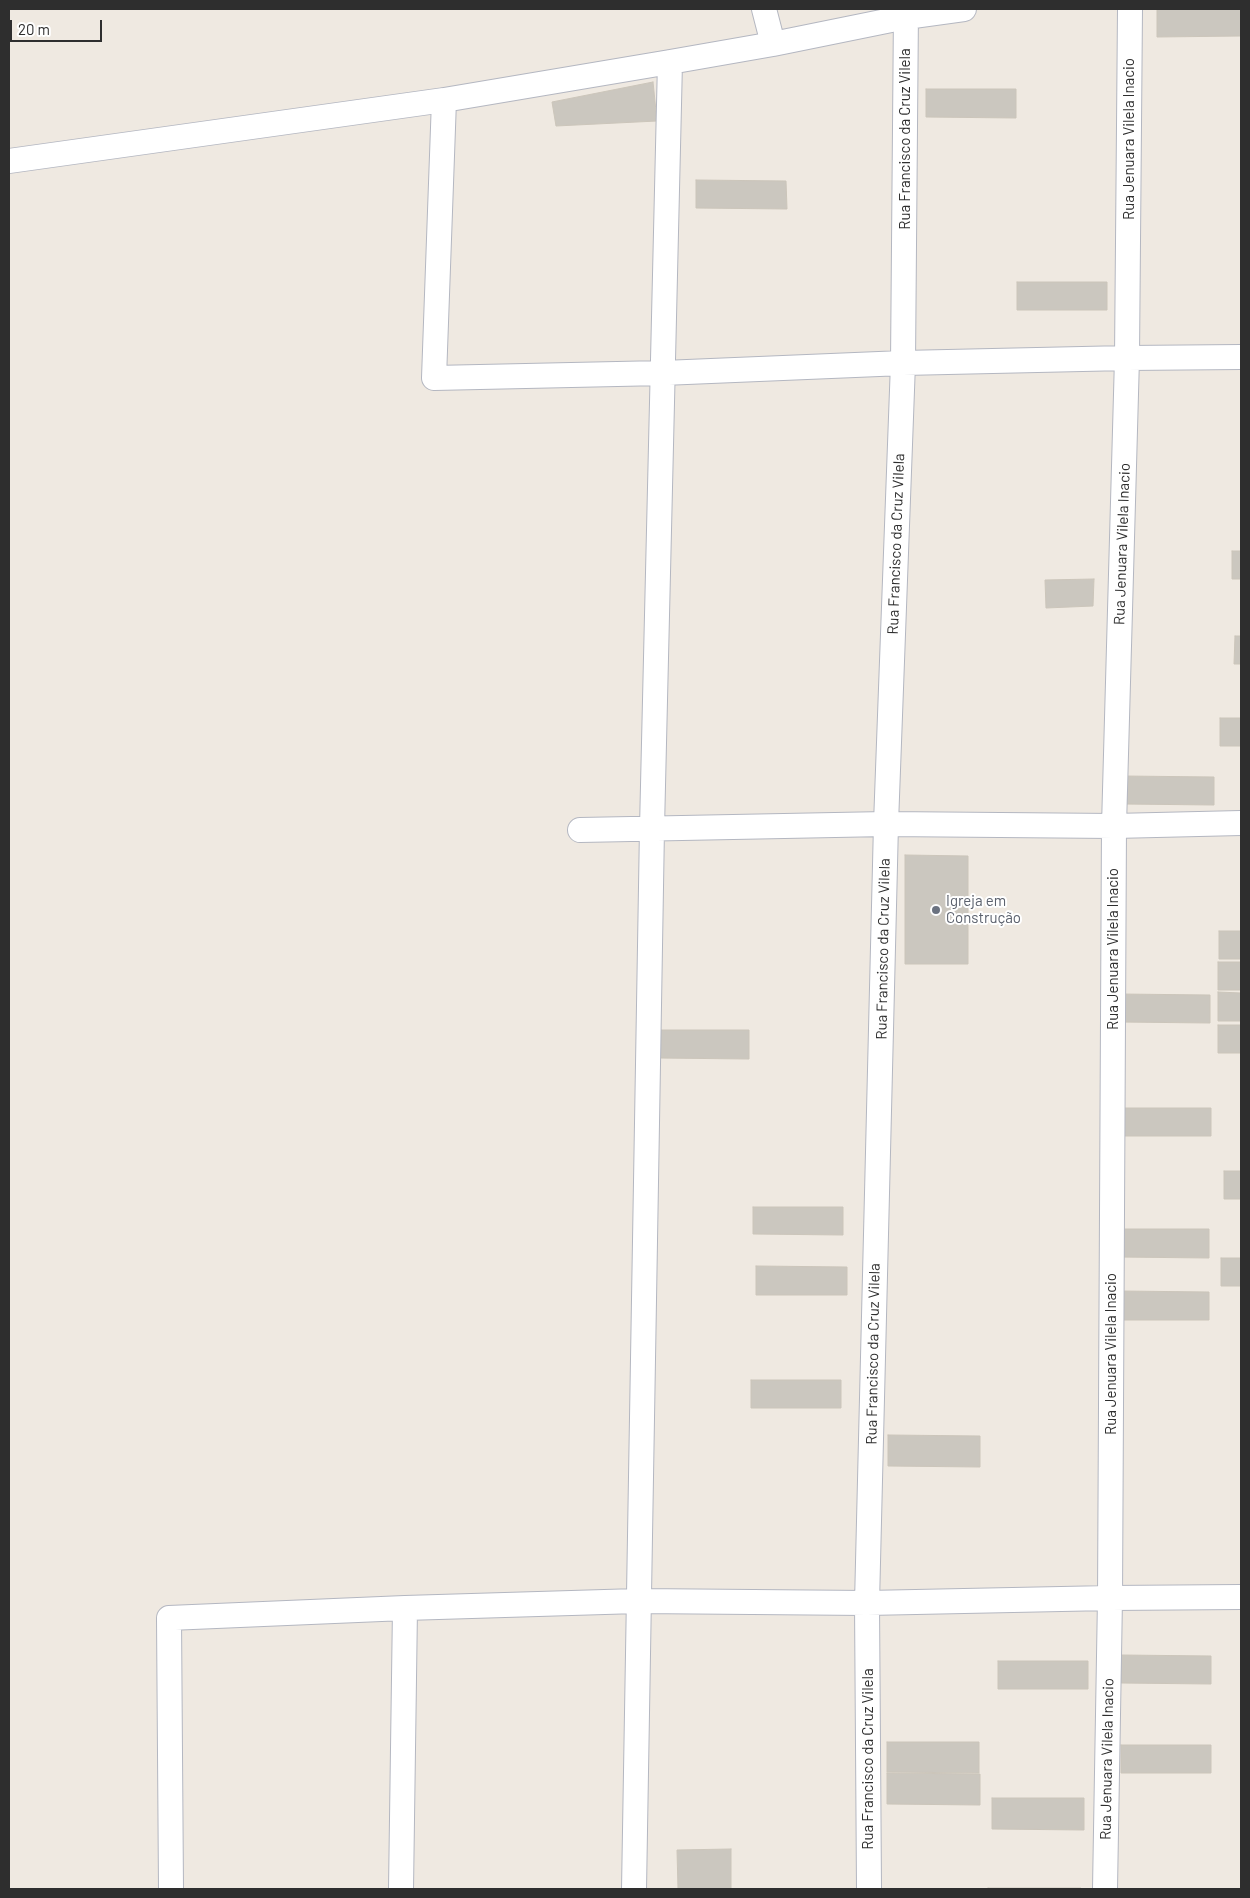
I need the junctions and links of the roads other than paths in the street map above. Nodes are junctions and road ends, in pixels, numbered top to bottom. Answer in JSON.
{"nodes":[{"id":1,"x":764,"y":9,"type":"edge"},
{"id":2,"x":964,"y":9,"type":"edge"},
{"id":3,"x":1130,"y":9,"type":"edge"},
{"id":4,"x":906,"y":13,"type":"edge"},
{"id":5,"x":773,"y":44,"type":"junction"},
{"id":6,"x":670,"y":62,"type":"junction"},
{"id":7,"x":444,"y":100,"type":"junction"},
{"id":8,"x":9,"y":161,"type":"edge"},
{"id":9,"x":1127,"y":358,"type":"junction"},
{"id":10,"x":1241,"y":358,"type":"edge"},
{"id":11,"x":903,"y":363,"type":"junction"},
{"id":12,"x":663,"y":373,"type":"junction"},
{"id":13,"x":1241,"y":823,"type":"edge"},
{"id":14,"x":886,"y":824,"type":"junction"},
{"id":15,"x":1114,"y":826,"type":"junction"},
{"id":16,"x":652,"y":828,"type":"junction"},
{"id":17,"x":580,"y":830,"type":"dead end"},
{"id":18,"x":1110,"y":1598,"type":"junction"},
{"id":19,"x":1241,"y":1598,"type":"edge"},
{"id":20,"x":638,"y":1601,"type":"junction"},
{"id":21,"x":867,"y":1603,"type":"junction"},
{"id":22,"x":405,"y":1608,"type":"junction"},
{"id":23,"x":171,"y":1889,"type":"edge"},
{"id":24,"x":401,"y":1889,"type":"edge"},
{"id":25,"x":634,"y":1889,"type":"edge"},
{"id":26,"x":869,"y":1889,"type":"edge"},
{"id":27,"x":1105,"y":1889,"type":"edge"}],
"edges":[{"from":1,"to":5,"type":"street"},
{"from":2,"to":4,"type":"street"},
{"from":3,"to":9,"type":"street","name":"Rua Jenuara Vilela Inacio"},
{"from":4,"to":5,"type":"street"},
{"from":4,"to":11,"type":"street","name":"Rua Francisco da Cruz Vilela"},
{"from":5,"to":6,"type":"street"},
{"from":6,"to":7,"type":"street"},
{"from":6,"to":12,"type":"street"},
{"from":7,"to":8,"type":"street"},
{"from":7,"to":12,"type":"street"},
{"from":9,"to":10,"type":"street"},
{"from":9,"to":11,"type":"street"},
{"from":9,"to":15,"type":"street","name":"Rua Jenuara Vilela Inacio"},
{"from":11,"to":12,"type":"street"},
{"from":11,"to":14,"type":"street","name":"Rua Francisco da Cruz Vilela"},
{"from":12,"to":16,"type":"street"},
{"from":13,"to":15,"type":"street"},
{"from":14,"to":15,"type":"street"},
{"from":14,"to":16,"type":"street"},
{"from":14,"to":21,"type":"street","name":"Rua Francisco da Cruz Vilela"},
{"from":15,"to":18,"type":"street","name":"Rua Jenuara Vilela Inacio"},
{"from":16,"to":17,"type":"street"},
{"from":16,"to":20,"type":"street"},
{"from":18,"to":19,"type":"street"},
{"from":18,"to":21,"type":"street"},
{"from":18,"to":27,"type":"street","name":"Rua Jenuara Vilela Inacio"},
{"from":20,"to":21,"type":"street"},
{"from":20,"to":22,"type":"street"},
{"from":20,"to":25,"type":"street"},
{"from":21,"to":26,"type":"street","name":"Rua Francisco da Cruz Vilela"},
{"from":22,"to":23,"type":"street"},
{"from":22,"to":24,"type":"street"}]}
